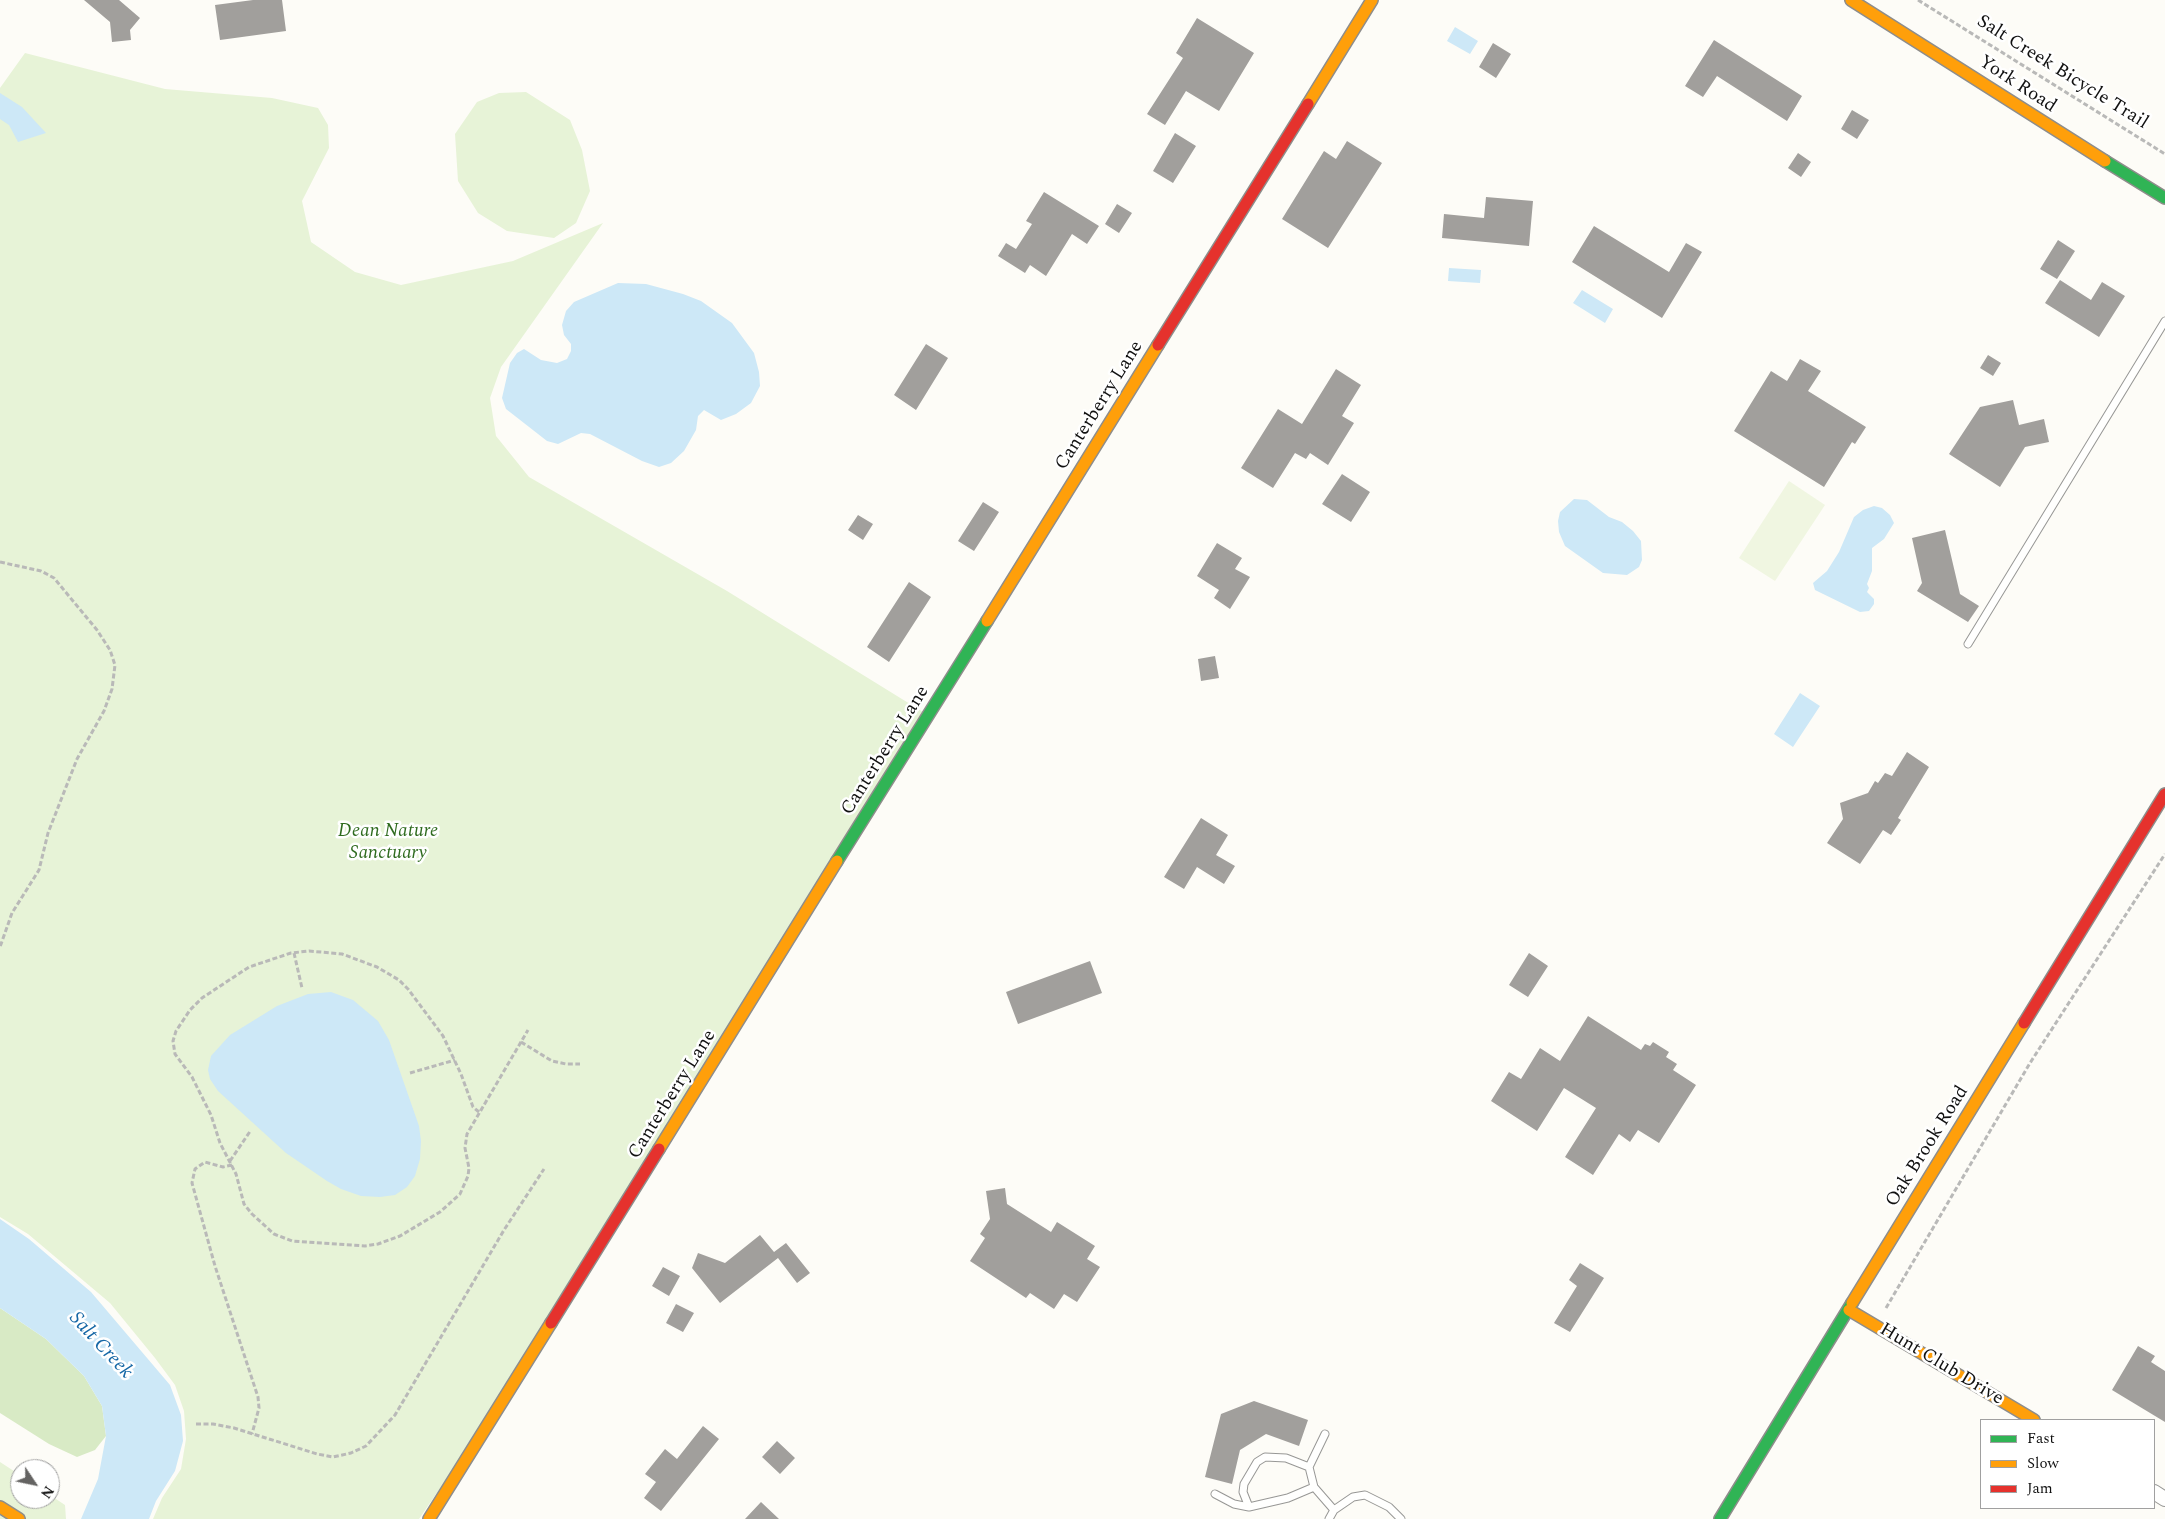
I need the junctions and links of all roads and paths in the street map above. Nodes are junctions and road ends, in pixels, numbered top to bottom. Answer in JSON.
{"nodes":[{"id":1,"x":1372,"y":0,"type":"edge"},
{"id":2,"x":1851,"y":0,"type":"edge"},
{"id":3,"x":1918,"y":0,"type":"edge"},
{"id":4,"x":2165,"y":154,"type":"edge"},
{"id":5,"x":2165,"y":198,"type":"edge"},
{"id":6,"x":2165,"y":321,"type":"edge"},
{"id":7,"x":0,"y":562,"type":"edge"},
{"id":8,"x":1968,"y":644,"type":"dead end"},
{"id":9,"x":2165,"y":794,"type":"edge"},
{"id":10,"x":2162,"y":807,"type":"edge"},
{"id":11,"x":2165,"y":854,"type":"edge"},
{"id":12,"x":0,"y":947,"type":"edge"},
{"id":13,"x":294,"y":953,"type":"junction"},
{"id":14,"x":302,"y":988,"type":"dead end"},
{"id":15,"x":528,"y":1030,"type":"dead end"},
{"id":16,"x":521,"y":1042,"type":"junction"},
{"id":17,"x":455,"y":1060,"type":"junction"},
{"id":18,"x":580,"y":1064,"type":"dead end"},
{"id":19,"x":410,"y":1073,"type":"dead end"},
{"id":20,"x":479,"y":1112,"type":"junction"},
{"id":21,"x":251,"y":1130,"type":"dead end"},
{"id":22,"x":231,"y":1163,"type":"junction"},
{"id":23,"x":544,"y":1169,"type":"dead end"},
{"id":24,"x":1886,"y":1308,"type":"dead end"},
{"id":25,"x":1849,"y":1310,"type":"junction"},
{"id":26,"x":2032,"y":1419,"type":"edge"},
{"id":27,"x":196,"y":1424,"type":"dead end"},
{"id":28,"x":252,"y":1434,"type":"junction"},
{"id":29,"x":1325,"y":1434,"type":"dead end"},
{"id":30,"x":1309,"y":1467,"type":"junction"},
{"id":31,"x":1314,"y":1487,"type":"junction"},
{"id":32,"x":1215,"y":1494,"type":"dead end"},
{"id":33,"x":0,"y":1507,"type":"edge"},
{"id":34,"x":1249,"y":1507,"type":"junction"},
{"id":35,"x":1334,"y":1510,"type":"junction"},
{"id":36,"x":19,"y":1519,"type":"edge"},
{"id":37,"x":429,"y":1519,"type":"edge"},
{"id":38,"x":1328,"y":1519,"type":"edge"},
{"id":39,"x":1401,"y":1519,"type":"edge"},
{"id":40,"x":1720,"y":1519,"type":"edge"}],
"edges":[{"from":1,"to":37,"type":"main road","name":"Canterberry Lane"},
{"from":2,"to":5,"type":"main road","name":"York Road"},
{"from":3,"to":4,"type":"path","name":"Salt Creek Bicycle Trail"},
{"from":6,"to":8,"type":"lane"},
{"from":7,"to":12,"type":"path"},
{"from":9,"to":10,"type":"main road","name":"Oak Brook Road"},
{"from":10,"to":25,"type":"main road","name":"Oak Brook Road"},
{"from":11,"to":24,"type":"path"},
{"from":13,"to":14,"type":"path"},
{"from":13,"to":17,"type":"path"},
{"from":13,"to":22,"type":"path"},
{"from":15,"to":16,"type":"path"},
{"from":16,"to":18,"type":"path"},
{"from":16,"to":20,"type":"path"},
{"from":17,"to":19,"type":"path"},
{"from":17,"to":20,"type":"path"},
{"from":20,"to":22,"type":"path"},
{"from":21,"to":22,"type":"path"},
{"from":22,"to":28,"type":"path"},
{"from":23,"to":28,"type":"path"},
{"from":25,"to":26,"type":"main road","name":"Hunt Club Drive"},
{"from":25,"to":40,"type":"main road","name":"Oak Brook Road"},
{"from":27,"to":28,"type":"path"},
{"from":29,"to":30,"type":"lane"},
{"from":30,"to":31,"type":"lane"},
{"from":30,"to":34,"type":"lane"},
{"from":31,"to":34,"type":"lane"},
{"from":31,"to":35,"type":"lane"},
{"from":32,"to":34,"type":"lane"},
{"from":33,"to":36,"type":"main road"},
{"from":35,"to":38,"type":"lane"},
{"from":35,"to":39,"type":"lane"}]}
